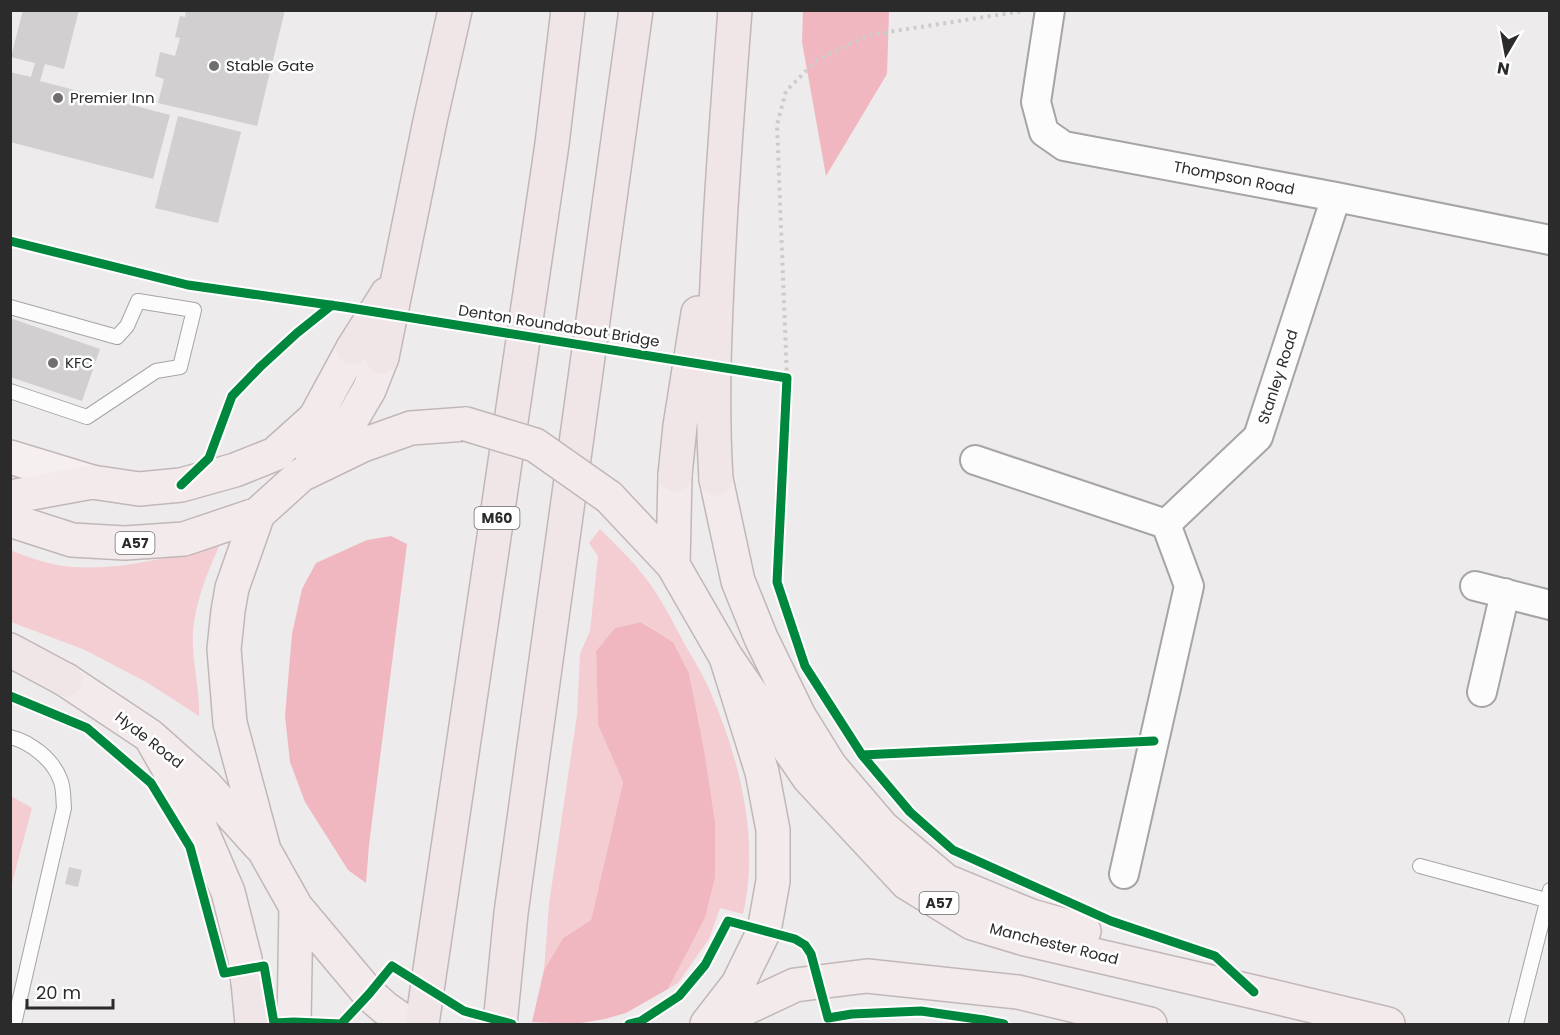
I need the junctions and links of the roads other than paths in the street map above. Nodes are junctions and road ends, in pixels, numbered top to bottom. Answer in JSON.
{"nodes":[{"id":1,"x":455,"y":10,"type":"edge"},
{"id":2,"x":568,"y":10,"type":"edge"},
{"id":3,"x":636,"y":10,"type":"edge"},
{"id":4,"x":735,"y":10,"type":"edge"},
{"id":5,"x":1050,"y":10,"type":"edge"},
{"id":6,"x":724,"y":148,"type":"junction"},
{"id":7,"x":1336,"y":197,"type":"junction"},
{"id":8,"x":1550,"y":240,"type":"edge"},
{"id":9,"x":10,"y":307,"type":"edge"},
{"id":10,"x":368,"y":353,"type":"junction"},
{"id":11,"x":10,"y":391,"type":"edge"},
{"id":12,"x":10,"y":457,"type":"edge"},
{"id":13,"x":975,"y":460,"type":"dead end"},
{"id":14,"x":301,"y":475,"type":"junction"},
{"id":15,"x":92,"y":482,"type":"junction"},
{"id":16,"x":10,"y":497,"type":"edge"},
{"id":17,"x":258,"y":514,"type":"junction"},
{"id":18,"x":10,"y":520,"type":"edge"},
{"id":19,"x":1166,"y":524,"type":"junction"},
{"id":20,"x":673,"y":565,"type":"junction"},
{"id":21,"x":1475,"y":586,"type":"dead end"},
{"id":22,"x":1505,"y":593,"type":"junction"},
{"id":23,"x":1550,"y":604,"type":"edge"},
{"id":24,"x":10,"y":650,"type":"edge"},
{"id":25,"x":726,"y":657,"type":"junction"},
{"id":26,"x":10,"y":669,"type":"edge"},
{"id":27,"x":66,"y":680,"type":"junction"},
{"id":28,"x":1482,"y":692,"type":"dead end"},
{"id":29,"x":150,"y":736,"type":"junction"},
{"id":30,"x":10,"y":737,"type":"edge"},
{"id":31,"x":264,"y":850,"type":"junction"},
{"id":32,"x":1420,"y":866,"type":"dead end"},
{"id":33,"x":1125,"y":874,"type":"dead end"},
{"id":34,"x":1548,"y":895,"type":"edge"},
{"id":35,"x":296,"y":907,"type":"junction"},
{"id":36,"x":1178,"y":974,"type":"junction"},
{"id":37,"x":14,"y":1024,"type":"edge"},
{"id":38,"x":252,"y":1024,"type":"edge"},
{"id":39,"x":294,"y":1024,"type":"edge"},
{"id":40,"x":408,"y":1024,"type":"edge"},
{"id":41,"x":422,"y":1024,"type":"edge"},
{"id":42,"x":500,"y":1024,"type":"edge"},
{"id":43,"x":707,"y":1024,"type":"edge"},
{"id":44,"x":712,"y":1024,"type":"edge"},
{"id":45,"x":1149,"y":1024,"type":"edge"},
{"id":46,"x":1388,"y":1024,"type":"edge"},
{"id":47,"x":1516,"y":1024,"type":"edge"}],
"edges":[{"from":1,"to":10,"type":"highway"},
{"from":2,"to":41,"type":"highway","number":"M60"},
{"from":3,"to":42,"type":"highway"},
{"from":4,"to":6,"type":"highway"},
{"from":5,"to":7,"type":"street","name":"Thompson Road"},
{"from":6,"to":20,"type":"highway"},
{"from":6,"to":36,"type":"highway"},
{"from":7,"to":8,"type":"street","name":"Thompson Road"},
{"from":7,"to":19,"type":"street","name":"Stanley Road"},
{"from":9,"to":11,"type":"lane"},
{"from":10,"to":14,"type":"highway"},
{"from":10,"to":15,"type":"highway"},
{"from":12,"to":15,"type":"main road"},
{"from":13,"to":19,"type":"street"},
{"from":14,"to":17,"type":"highway"},
{"from":14,"to":20,"type":"highway","bridge":true},
{"from":15,"to":16,"type":"highway"},
{"from":17,"to":18,"type":"highway","number":"A57"},
{"from":17,"to":31,"type":"highway"},
{"from":19,"to":33,"type":"street"},
{"from":20,"to":25,"type":"highway"},
{"from":21,"to":22,"type":"street"},
{"from":22,"to":23,"type":"street"},
{"from":22,"to":28,"type":"street"},
{"from":24,"to":27,"type":"highway"},
{"from":25,"to":36,"type":"highway","name":"Manchester Road","number":"A57"},
{"from":25,"to":43,"type":"highway"},
{"from":26,"to":27,"type":"main road","name":"Hyde Road"},
{"from":27,"to":29,"type":"highway","name":"Hyde Road"},
{"from":29,"to":31,"type":"highway","name":"Hyde Road"},
{"from":29,"to":38,"type":"highway"},
{"from":30,"to":37,"type":"lane"},
{"from":31,"to":35,"type":"highway"},
{"from":32,"to":34,"type":"lane"},
{"from":34,"to":47,"type":"lane"},
{"from":35,"to":39,"type":"highway"},
{"from":35,"to":40,"type":"highway"},
{"from":36,"to":46,"type":"highway","name":"Manchester Road","number":"A57"},
{"from":44,"to":45,"type":"highway"}]}
